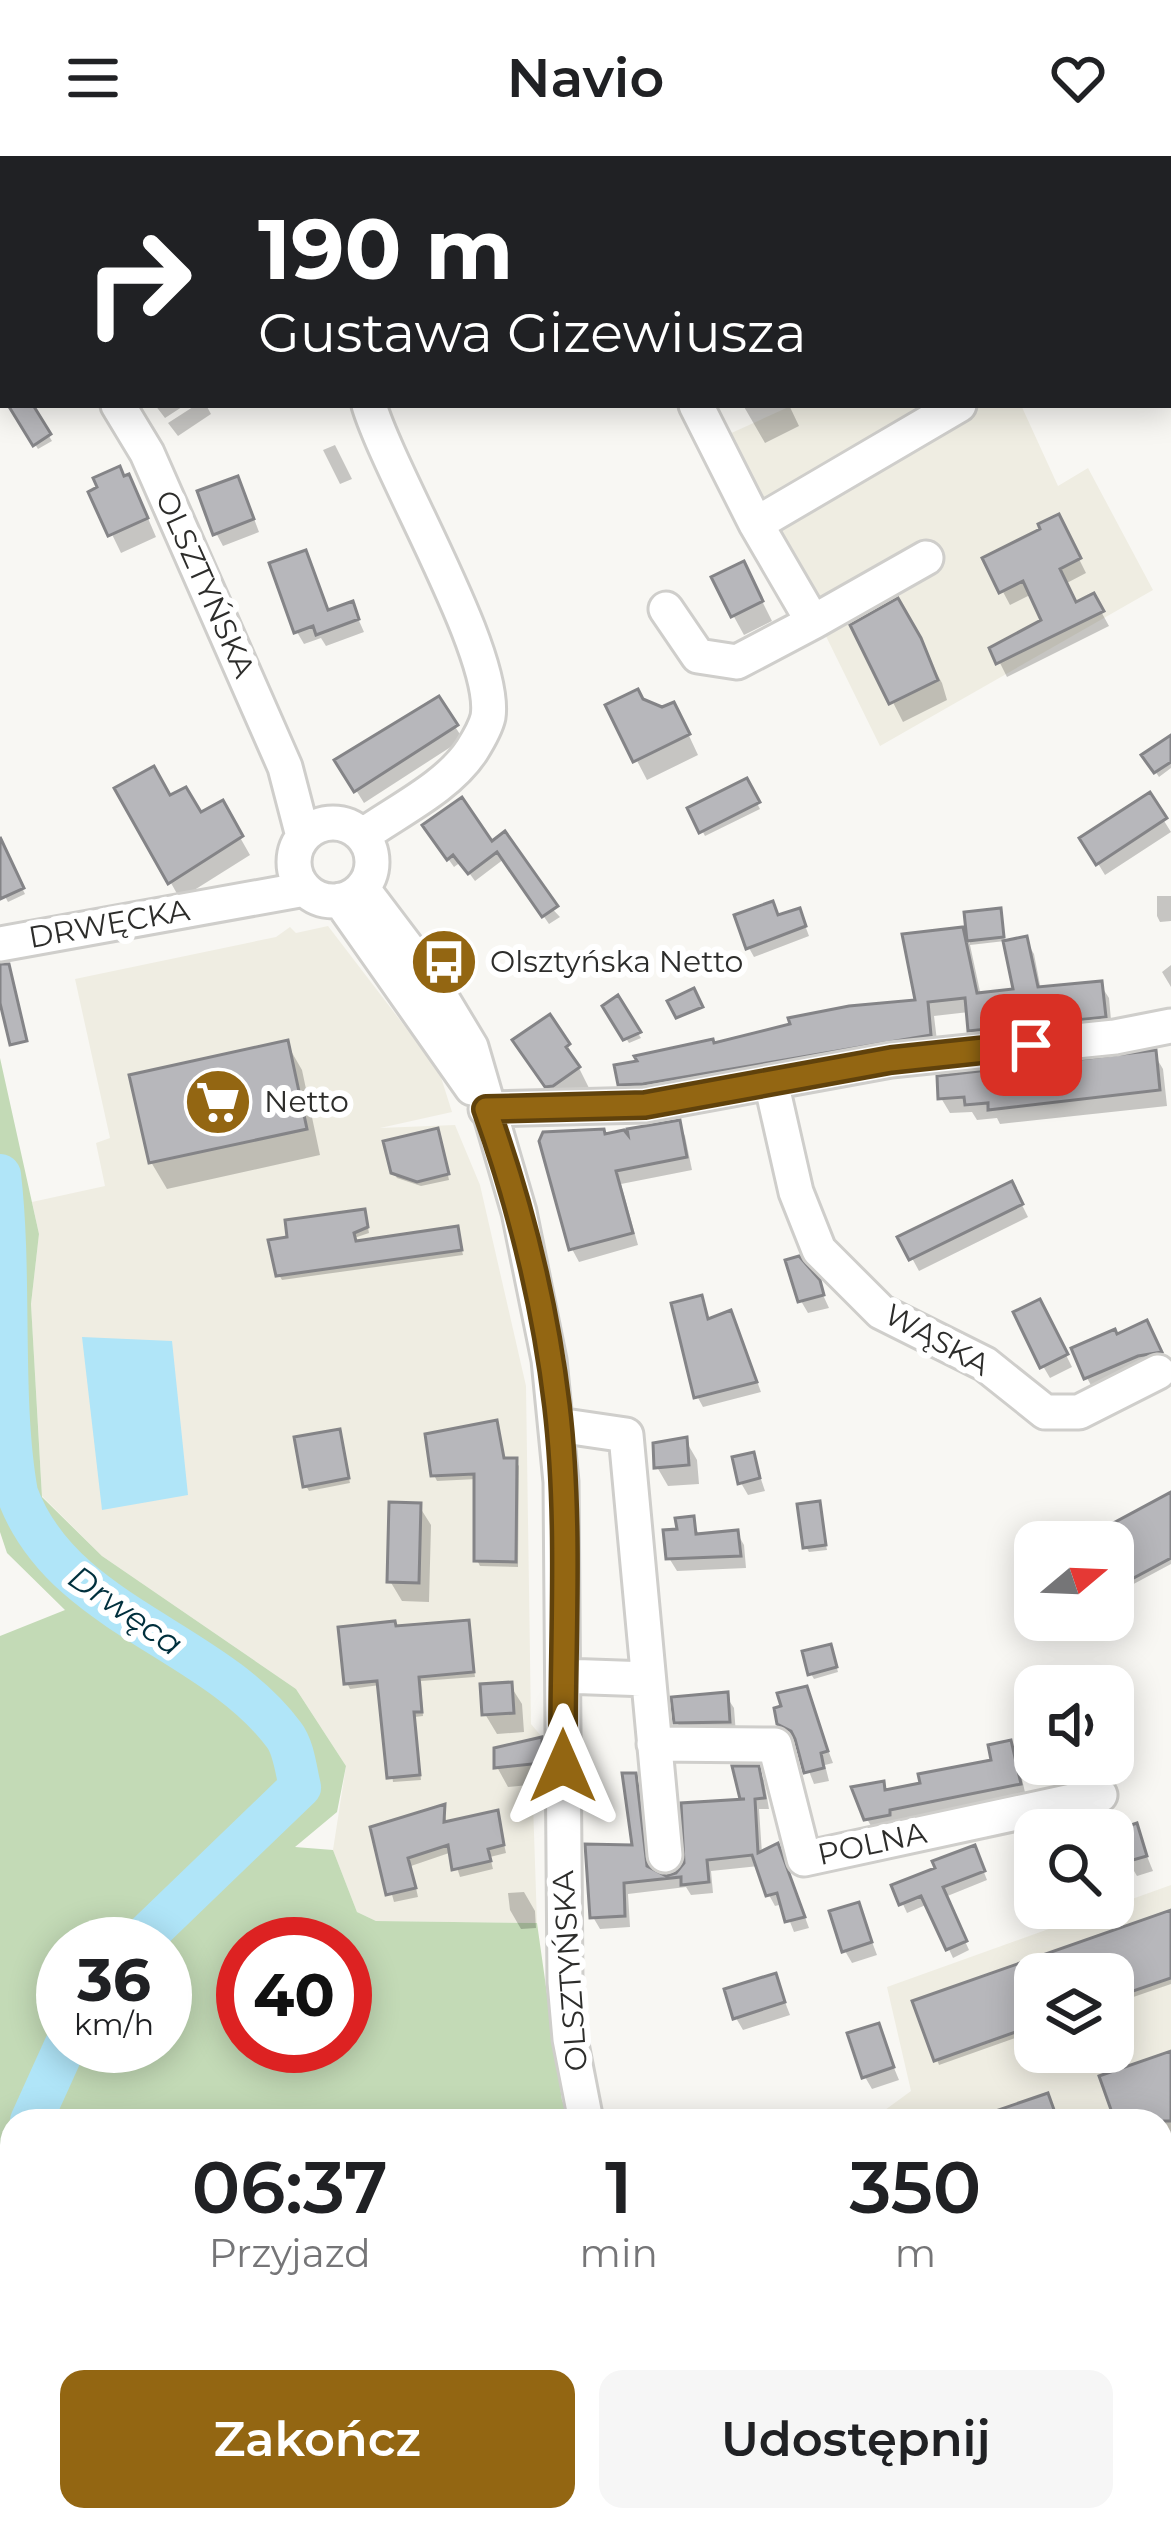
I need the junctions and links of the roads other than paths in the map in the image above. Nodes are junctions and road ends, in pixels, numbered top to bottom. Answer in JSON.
{"nodes":[{"id":1,"x":120,"y":408,"type":"edge"},
{"id":2,"x":370,"y":408,"type":"edge"},
{"id":3,"x":698,"y":408,"type":"edge"},
{"id":4,"x":954,"y":408,"type":"edge"},
{"id":5,"x":756,"y":524,"type":"junction"},
{"id":6,"x":926,"y":558,"type":"dead end"},
{"id":7,"x":666,"y":609,"type":"dead end"},
{"id":8,"x":813,"y":622,"type":"junction"},
{"id":9,"x":362,"y":836,"type":"junction"},
{"id":10,"x":307,"y":854,"type":"junction"},
{"id":11,"x":351,"y":894,"type":"junction"},
{"id":12,"x":0,"y":944,"type":"edge"},
{"id":13,"x":1171,"y":1026,"type":"edge"},
{"id":14,"x":771,"y":1082,"type":"junction"},
{"id":15,"x":486,"y":1109,"type":"junction"},
{"id":16,"x":1158,"y":1372,"type":"dead end"},
{"id":17,"x":558,"y":1425,"type":"junction"},
{"id":18,"x":562,"y":1676,"type":"junction"},
{"id":19,"x":648,"y":1679,"type":"junction"},
{"id":20,"x":654,"y":1744,"type":"junction"},
{"id":21,"x":1100,"y":1795,"type":"dead end"},
{"id":22,"x":665,"y":1855,"type":"dead end"},
{"id":23,"x":584,"y":2109,"type":"edge"}],
"edges":[{"from":1,"to":10,"type":"street","name":"OLSZTYŃSKA"},
{"from":2,"to":9,"type":"street"},
{"from":3,"to":5,"type":"street"},
{"from":4,"to":5,"type":"street"},
{"from":5,"to":8,"type":"street"},
{"from":6,"to":8,"type":"street"},
{"from":7,"to":8,"type":"street"},
{"from":9,"to":10,"type":"street"},
{"from":9,"to":11,"type":"street"},
{"from":10,"to":11,"type":"street"},
{"from":10,"to":12,"type":"street","name":"DRWĘCKA"},
{"from":11,"to":15,"type":"street","name":"OLSZTYŃSKA"},
{"from":13,"to":14,"type":"street"},
{"from":14,"to":15,"type":"street"},
{"from":14,"to":16,"type":"street","name":"WĄSKA"},
{"from":15,"to":17,"type":"street","name":"OLSZTYŃSKA"},
{"from":17,"to":18,"type":"street","name":"OLSZTYŃSKA"},
{"from":17,"to":19,"type":"street"},
{"from":18,"to":19,"type":"street"},
{"from":18,"to":23,"type":"street","name":"OLSZTYŃSKA"},
{"from":19,"to":20,"type":"street"},
{"from":20,"to":21,"type":"street","name":"POLNA"},
{"from":20,"to":22,"type":"street"}]}
